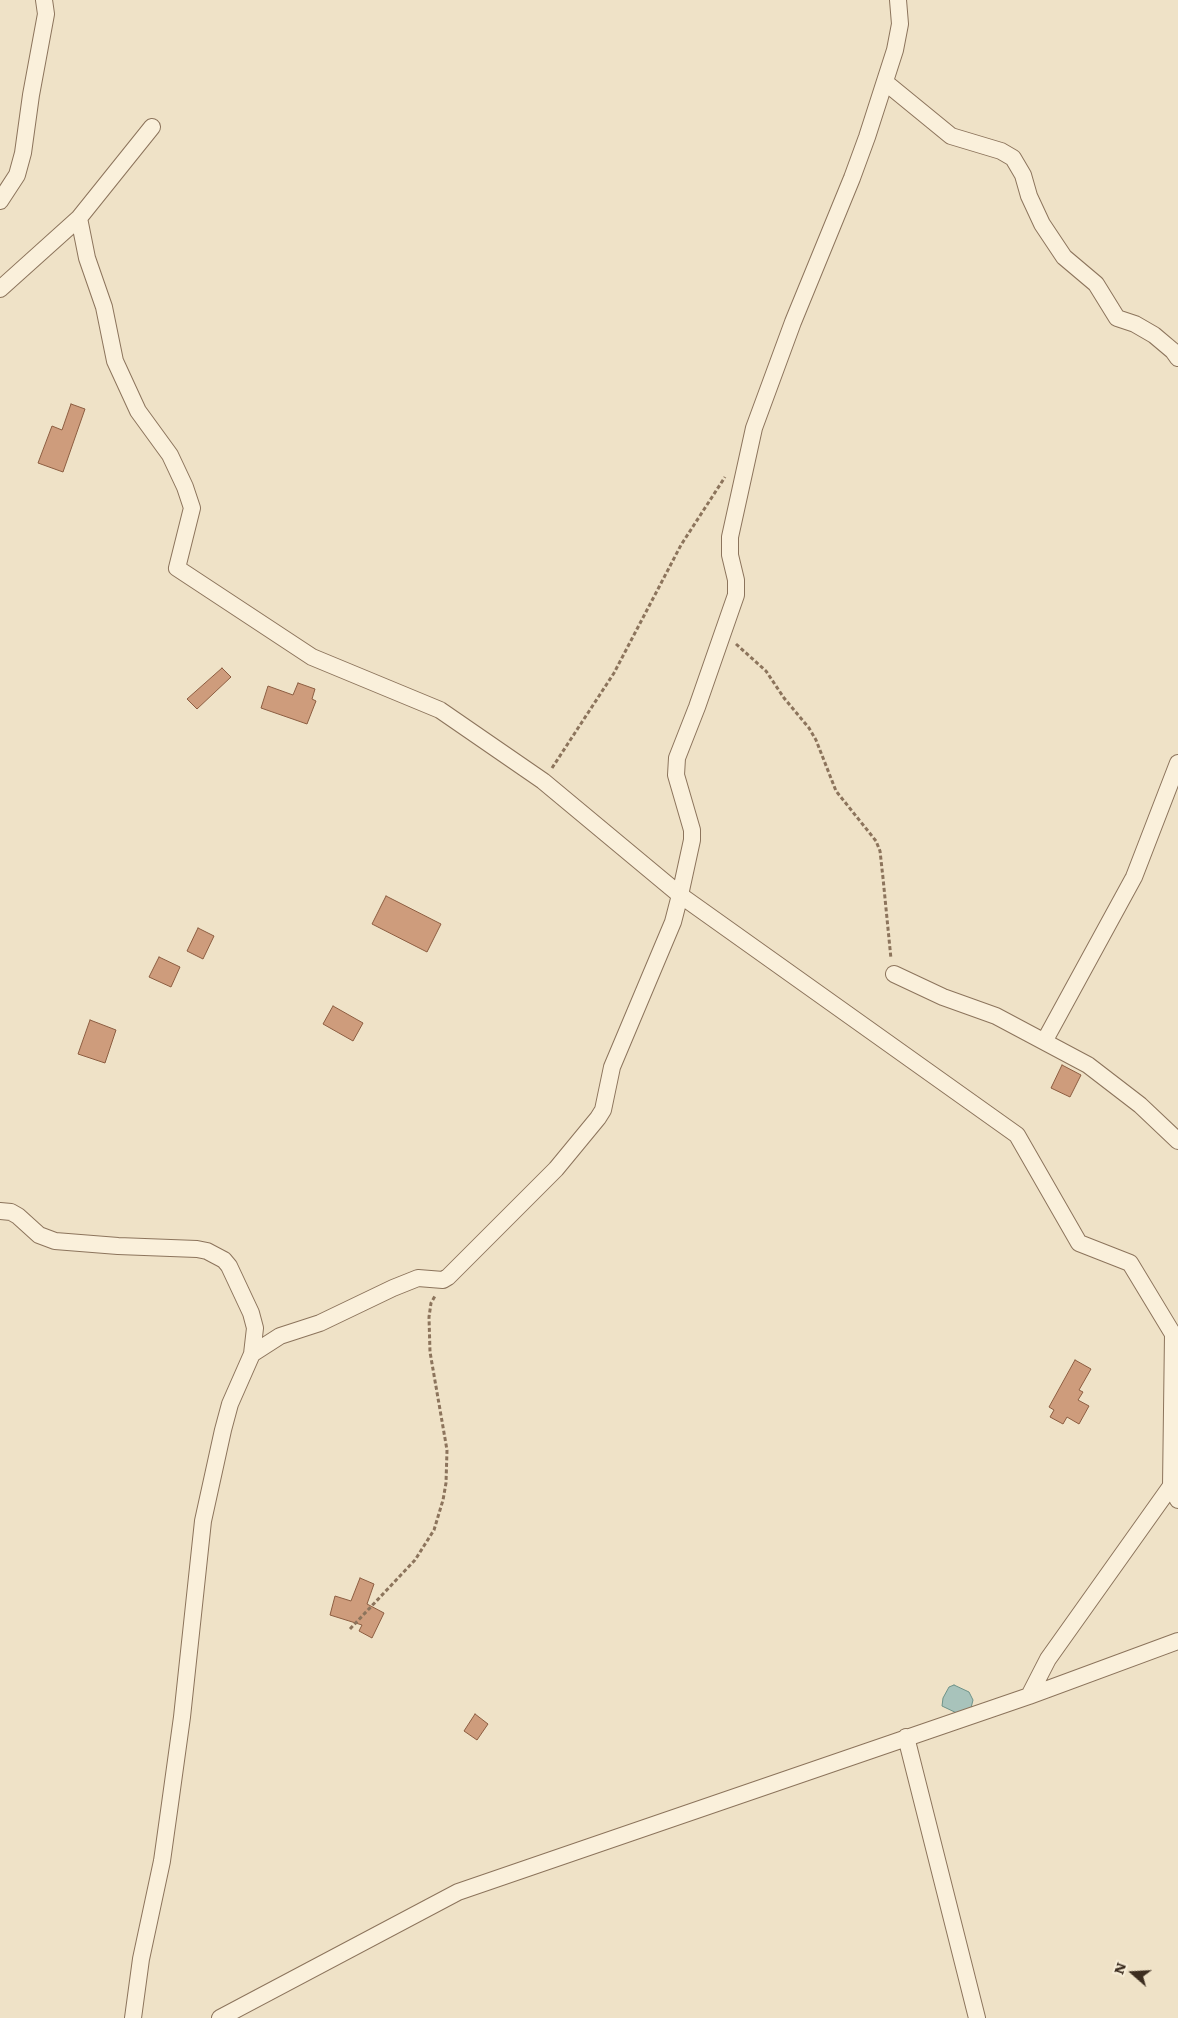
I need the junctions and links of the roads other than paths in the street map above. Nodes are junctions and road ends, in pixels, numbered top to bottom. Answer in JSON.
{"nodes":[{"id":1,"x":44,"y":0,"type":"edge"},
{"id":2,"x":898,"y":0,"type":"edge"},
{"id":3,"x":886,"y":82,"type":"junction"},
{"id":4,"x":152,"y":127,"type":"dead end"},
{"id":5,"x":0,"y":201,"type":"edge"},
{"id":6,"x":79,"y":218,"type":"junction"},
{"id":7,"x":0,"y":289,"type":"edge"},
{"id":8,"x":1178,"y":358,"type":"edge"},
{"id":9,"x":1178,"y":763,"type":"edge"},
{"id":10,"x":680,"y":895,"type":"junction"},
{"id":11,"x":894,"y":974,"type":"road end"},
{"id":12,"x":1045,"y":1040,"type":"junction"},
{"id":13,"x":1178,"y":1141,"type":"edge"},
{"id":14,"x":0,"y":1211,"type":"edge"},
{"id":15,"x":252,"y":1354,"type":"junction"},
{"id":16,"x":1174,"y":1493,"type":"edge"},
{"id":17,"x":1178,"y":1641,"type":"edge"},
{"id":18,"x":1029,"y":1696,"type":"junction"},
{"id":19,"x":906,"y":1737,"type":"junction"},
{"id":20,"x":133,"y":2018,"type":"edge"},
{"id":21,"x":220,"y":2018,"type":"edge"},
{"id":22,"x":977,"y":2018,"type":"edge"}],
"edges":[{"from":1,"to":5,"type":"street"},
{"from":2,"to":3,"type":"street"},
{"from":3,"to":8,"type":"street"},
{"from":3,"to":10,"type":"street"},
{"from":4,"to":6,"type":"street"},
{"from":6,"to":7,"type":"street"},
{"from":6,"to":10,"type":"street"},
{"from":9,"to":12,"type":"street"},
{"from":10,"to":15,"type":"street"},
{"from":10,"to":16,"type":"street"},
{"from":11,"to":12,"type":"street"},
{"from":12,"to":13,"type":"street"},
{"from":14,"to":15,"type":"street"},
{"from":15,"to":20,"type":"street"},
{"from":16,"to":18,"type":"street"},
{"from":17,"to":18,"type":"street"},
{"from":18,"to":19,"type":"street"},
{"from":19,"to":21,"type":"street"},
{"from":19,"to":22,"type":"street"}]}
